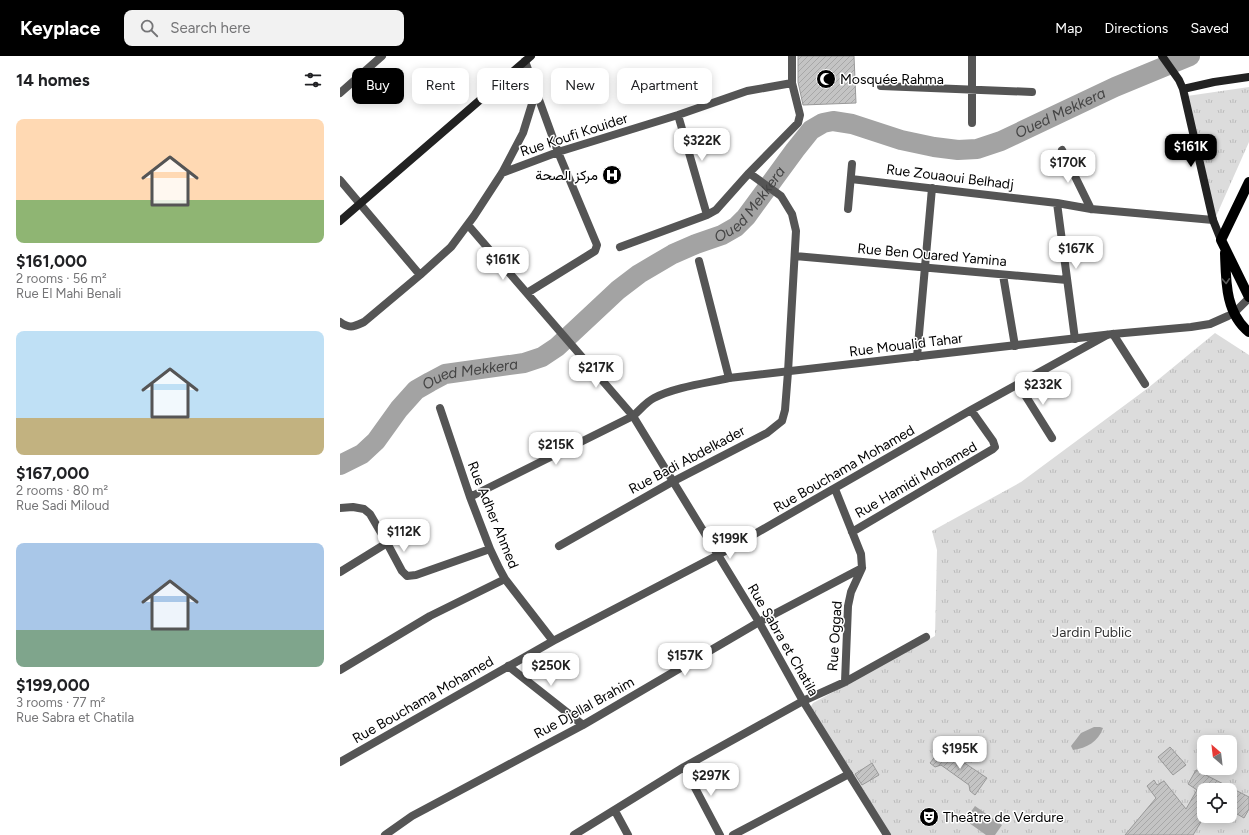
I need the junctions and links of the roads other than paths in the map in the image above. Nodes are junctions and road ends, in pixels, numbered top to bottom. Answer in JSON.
{"nodes":[{"id":1,"x":382,"y":56,"type":"edge"},
{"id":2,"x":792,"y":56,"type":"edge"},
{"id":3,"x":972,"y":56,"type":"edge"},
{"id":4,"x":1162,"y":56,"type":"edge"},
{"id":5,"x":530,"y":58,"type":"edge"},
{"id":6,"x":532,"y":68,"type":"edge"},
{"id":7,"x":1249,"y":78,"type":"edge"},
{"id":8,"x":792,"y":83,"type":"junction"},
{"id":9,"x":881,"y":86,"type":"dead end"},
{"id":10,"x":1183,"y":89,"type":"junction"},
{"id":11,"x":972,"y":90,"type":"junction"},
{"id":12,"x":1032,"y":92,"type":"dead end"},
{"id":13,"x":340,"y":93,"type":"edge"},
{"id":14,"x":532,"y":104,"type":"edge"},
{"id":15,"x":541,"y":104,"type":"edge"},
{"id":16,"x":678,"y":115,"type":"junction"},
{"id":17,"x":972,"y":123,"type":"dead end"},
{"id":18,"x":1062,"y":150,"type":"dead end"},
{"id":19,"x":558,"y":152,"type":"junction"},
{"id":20,"x":852,"y":164,"type":"dead end"},
{"id":21,"x":502,"y":173,"type":"junction"},
{"id":22,"x":749,"y":173,"type":"junction"},
{"id":23,"x":851,"y":178,"type":"junction"},
{"id":24,"x":340,"y":180,"type":"edge"},
{"id":25,"x":1249,"y":182,"type":"edge"},
{"id":26,"x":932,"y":188,"type":"junction"},
{"id":27,"x":1057,"y":203,"type":"junction"},
{"id":28,"x":360,"y":204,"type":"junction"},
{"id":29,"x":848,"y":209,"type":"dead end"},
{"id":30,"x":1091,"y":209,"type":"junction"},
{"id":31,"x":707,"y":215,"type":"junction"},
{"id":32,"x":1213,"y":220,"type":"junction"},
{"id":33,"x":340,"y":221,"type":"edge"},
{"id":34,"x":468,"y":225,"type":"junction"},
{"id":35,"x":1223,"y":244,"type":"junction"},
{"id":36,"x":620,"y":247,"type":"dead end"},
{"id":37,"x":795,"y":256,"type":"junction"},
{"id":38,"x":699,"y":261,"type":"dead end"},
{"id":39,"x":924,"y":268,"type":"junction"},
{"id":40,"x":1004,"y":274,"type":"junction"},
{"id":41,"x":420,"y":275,"type":"junction"},
{"id":42,"x":1067,"y":280,"type":"junction"},
{"id":43,"x":527,"y":294,"type":"junction"},
{"id":44,"x":1249,"y":298,"type":"edge"},
{"id":45,"x":1234,"y":313,"type":"junction"},
{"id":46,"x":343,"y":324,"type":"edge"},
{"id":47,"x":1249,"y":332,"type":"edge"},
{"id":48,"x":1110,"y":335,"type":"junction"},
{"id":49,"x":1075,"y":339,"type":"junction"},
{"id":50,"x":1015,"y":346,"type":"junction"},
{"id":51,"x":917,"y":357,"type":"junction"},
{"id":52,"x":788,"y":372,"type":"junction"},
{"id":53,"x":729,"y":378,"type":"junction"},
{"id":54,"x":1018,"y":384,"type":"junction"},
{"id":55,"x":1145,"y":384,"type":"dead end"},
{"id":56,"x":440,"y":408,"type":"dead end"},
{"id":57,"x":971,"y":410,"type":"junction"},
{"id":58,"x":633,"y":416,"type":"junction"},
{"id":59,"x":1052,"y":438,"type":"dead end"},
{"id":60,"x":672,"y":482,"type":"junction"},
{"id":61,"x":835,"y":489,"type":"junction"},
{"id":62,"x":470,"y":497,"type":"junction"},
{"id":63,"x":340,"y":508,"type":"edge"},
{"id":64,"x":852,"y":532,"type":"junction"},
{"id":65,"x":387,"y":543,"type":"junction"},
{"id":66,"x":559,"y":546,"type":"dead end"},
{"id":67,"x":490,"y":548,"type":"junction"},
{"id":68,"x":718,"y":555,"type":"junction"},
{"id":69,"x":862,"y":568,"type":"junction"},
{"id":70,"x":340,"y":572,"type":"edge"},
{"id":71,"x":505,"y":579,"type":"junction"},
{"id":72,"x":759,"y":622,"type":"junction"},
{"id":73,"x":926,"y":637,"type":"dead end"},
{"id":74,"x":553,"y":641,"type":"junction"},
{"id":75,"x":508,"y":666,"type":"junction"},
{"id":76,"x":340,"y":670,"type":"edge"},
{"id":77,"x":844,"y":682,"type":"junction"},
{"id":78,"x":803,"y":701,"type":"junction"},
{"id":79,"x":583,"y":724,"type":"junction"},
{"id":80,"x":340,"y":762,"type":"edge"},
{"id":81,"x":684,"y":767,"type":"junction"},
{"id":82,"x":849,"y":774,"type":"junction"},
{"id":83,"x":615,"y":811,"type":"junction"},
{"id":84,"x":385,"y":835,"type":"edge"},
{"id":85,"x":574,"y":835,"type":"edge"},
{"id":86,"x":628,"y":835,"type":"edge"},
{"id":87,"x":720,"y":835,"type":"edge"},
{"id":88,"x":733,"y":835,"type":"edge"},
{"id":89,"x":887,"y":835,"type":"edge"}],
"edges":[{"from":1,"to":13,"type":"street"},
{"from":2,"to":8,"type":"street"},
{"from":3,"to":11,"type":"street"},
{"from":4,"to":10,"type":"main road"},
{"from":5,"to":6,"type":"street"},
{"from":5,"to":28,"type":"main road"},
{"from":7,"to":10,"type":"main road"},
{"from":8,"to":16,"type":"street","name":"Rue Koufi Kouider"},
{"from":8,"to":22,"type":"street"},
{"from":9,"to":11,"type":"street"},
{"from":10,"to":32,"type":"main road"},
{"from":11,"to":12,"type":"street"},
{"from":11,"to":17,"type":"street"},
{"from":14,"to":21,"type":"street"},
{"from":15,"to":19,"type":"street"},
{"from":16,"to":19,"type":"street","name":"Rue Koufi Kouider"},
{"from":16,"to":31,"type":"street"},
{"from":18,"to":30,"type":"street"},
{"from":19,"to":21,"type":"street","name":"Rue Koufi Kouider"},
{"from":19,"to":43,"type":"street"},
{"from":20,"to":23,"type":"street"},
{"from":21,"to":34,"type":"street"},
{"from":22,"to":31,"type":"street"},
{"from":22,"to":37,"type":"street"},
{"from":23,"to":26,"type":"street","name":"Rue Zouaoui Belhadj"},
{"from":23,"to":29,"type":"street"},
{"from":24,"to":28,"type":"street"},
{"from":25,"to":35,"type":"main road"},
{"from":26,"to":27,"type":"street","name":"Rue Zouaoui Belhadj"},
{"from":26,"to":39,"type":"street"},
{"from":27,"to":30,"type":"street","name":"Rue Zouaoui Belhadj"},
{"from":27,"to":42,"type":"street"},
{"from":28,"to":33,"type":"main road"},
{"from":28,"to":41,"type":"street"},
{"from":30,"to":32,"type":"street","name":"Rue Zouaoui Belhadj"},
{"from":31,"to":36,"type":"street"},
{"from":32,"to":35,"type":"main road"},
{"from":34,"to":41,"type":"street"},
{"from":34,"to":43,"type":"street","name":"Rue Sabra et Chatila"},
{"from":35,"to":44,"type":"main road"},
{"from":35,"to":45,"type":"main road","one_way":true},
{"from":37,"to":39,"type":"street","name":"Rue Ben Ouared Yamina"},
{"from":37,"to":52,"type":"street"},
{"from":38,"to":53,"type":"street"},
{"from":39,"to":40,"type":"street","name":"Rue Ben Ouared Yamina"},
{"from":39,"to":51,"type":"street"},
{"from":40,"to":42,"type":"street","name":"Rue Ben Ouared Yamina"},
{"from":40,"to":50,"type":"street"},
{"from":41,"to":46,"type":"street"},
{"from":42,"to":49,"type":"street"},
{"from":43,"to":58,"type":"street","name":"Rue Sabra et Chatila"},
{"from":44,"to":45,"type":"street"},
{"from":45,"to":47,"type":"main road"},
{"from":45,"to":48,"type":"street","name":"Rue Moualid Tahar"},
{"from":48,"to":49,"type":"street","name":"Rue Moualid Tahar"},
{"from":48,"to":54,"type":"street","name":"Rue Bouchama Mohamed"},
{"from":48,"to":55,"type":"street"},
{"from":49,"to":50,"type":"street","name":"Rue Moualid Tahar"},
{"from":50,"to":51,"type":"street","name":"Rue Moualid Tahar"},
{"from":51,"to":52,"type":"street","name":"Rue Moualid Tahar"},
{"from":52,"to":53,"type":"street","name":"Rue Moualid Tahar"},
{"from":52,"to":60,"type":"street","name":"Rue Badi Abdelkader"},
{"from":53,"to":58,"type":"street","name":"Rue Moualid Tahar"},
{"from":54,"to":57,"type":"street","name":"Rue Bouchama Mohamed"},
{"from":54,"to":59,"type":"street"},
{"from":56,"to":62,"type":"street","name":"Rue Adher Ahmed"},
{"from":57,"to":61,"type":"street","name":"Rue Bouchama Mohamed"},
{"from":57,"to":64,"type":"street","name":"Rue Hamidi Mohamed"},
{"from":58,"to":60,"type":"street","name":"Rue Sabra et Chatila"},
{"from":58,"to":62,"type":"street","name":"Rue Moualid Tahar"},
{"from":60,"to":66,"type":"street","name":"Rue Badi Abdelkader"},
{"from":60,"to":68,"type":"street","name":"Rue Sabra et Chatila"},
{"from":61,"to":64,"type":"street"},
{"from":61,"to":68,"type":"street","name":"Rue Bouchama Mohamed"},
{"from":62,"to":67,"type":"street","name":"Rue Adher Ahmed"},
{"from":63,"to":65,"type":"street"},
{"from":64,"to":69,"type":"street"},
{"from":65,"to":67,"type":"street"},
{"from":65,"to":70,"type":"street"},
{"from":67,"to":71,"type":"street","name":"Rue Adher Ahmed"},
{"from":68,"to":72,"type":"street","name":"Rue Sabra et Chatila"},
{"from":68,"to":74,"type":"street","name":"Rue Bouchama Mohamed"},
{"from":69,"to":72,"type":"street","name":"Rue Djellal Brahim"},
{"from":69,"to":77,"type":"street","name":"Rue Oggad"},
{"from":71,"to":74,"type":"street","name":"Rue Adher Ahmed"},
{"from":71,"to":76,"type":"street"},
{"from":72,"to":78,"type":"street","name":"Rue Sabra et Chatila"},
{"from":72,"to":79,"type":"street","name":"Rue Djellal Brahim"},
{"from":73,"to":77,"type":"street"},
{"from":74,"to":75,"type":"street","name":"Rue Bouchama Mohamed"},
{"from":75,"to":79,"type":"street"},
{"from":75,"to":80,"type":"street","name":"Rue Bouchama Mohamed"},
{"from":77,"to":78,"type":"street"},
{"from":78,"to":81,"type":"street"},
{"from":78,"to":82,"type":"street","name":"Rue Sabra et Chatila"},
{"from":79,"to":84,"type":"street","name":"Rue Djellal Brahim"},
{"from":81,"to":83,"type":"street"},
{"from":81,"to":87,"type":"street"},
{"from":82,"to":88,"type":"street"},
{"from":82,"to":89,"type":"street","name":"Rue Sabra et Chatila"},
{"from":83,"to":85,"type":"street"},
{"from":83,"to":86,"type":"street"}]}
